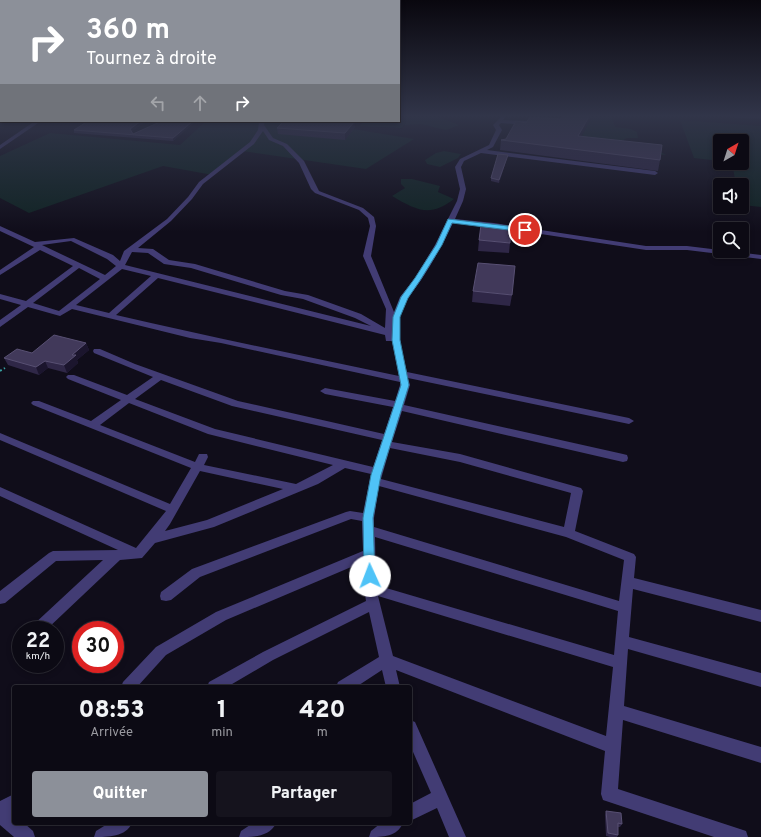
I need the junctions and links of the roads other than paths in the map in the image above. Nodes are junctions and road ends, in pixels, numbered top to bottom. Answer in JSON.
{"nodes":[{"id":1,"x":238,"y":154,"type":"edge"},
{"id":2,"x":294,"y":154,"type":"edge"},
{"id":3,"x":474,"y":154,"type":"edge"},
{"id":4,"x":504,"y":154,"type":"edge"},
{"id":5,"x":654,"y":173,"type":"dead end"},
{"id":6,"x":450,"y":220,"type":"junction"},
{"id":7,"x":1,"y":230,"type":"edge"},
{"id":8,"x":36,"y":246,"type":"junction"},
{"id":9,"x":131,"y":250,"type":"junction"},
{"id":10,"x":761,"y":258,"type":"edge"},
{"id":11,"x":79,"y":265,"type":"junction"},
{"id":12,"x":120,"y":266,"type":"junction"},
{"id":13,"x":0,"y":273,"type":"edge"},
{"id":14,"x":157,"y":275,"type":"junction"},
{"id":15,"x":105,"y":278,"type":"junction"},
{"id":16,"x":0,"y":296,"type":"edge"},
{"id":17,"x":27,"y":304,"type":"junction"},
{"id":18,"x":70,"y":306,"type":"junction"},
{"id":19,"x":110,"y":316,"type":"junction"},
{"id":20,"x":0,"y":324,"type":"edge"},
{"id":21,"x":388,"y":334,"type":"junction"},
{"id":22,"x":97,"y":351,"type":"dead end"},
{"id":23,"x":403,"y":374,"type":"junction"},
{"id":24,"x":71,"y":376,"type":"dead end"},
{"id":25,"x":160,"y":376,"type":"junction"},
{"id":26,"x":325,"y":391,"type":"dead end"},
{"id":27,"x":128,"y":399,"type":"junction"},
{"id":28,"x":36,"y":403,"type":"dead end"},
{"id":29,"x":398,"y":406,"type":"junction"},
{"id":30,"x":629,"y":421,"type":"dead end"},
{"id":31,"x":93,"y":425,"type":"junction"},
{"id":32,"x":0,"y":436,"type":"edge"},
{"id":33,"x":387,"y":441,"type":"junction"},
{"id":34,"x":623,"y":458,"type":"dead end"},
{"id":35,"x":200,"y":462,"type":"junction"},
{"id":36,"x":344,"y":464,"type":"junction"},
{"id":37,"x":376,"y":477,"type":"junction"},
{"id":38,"x":296,"y":488,"type":"junction"},
{"id":39,"x":0,"y":491,"type":"edge"},
{"id":40,"x":172,"y":509,"type":"junction"},
{"id":41,"x":368,"y":524,"type":"junction"},
{"id":42,"x":568,"y":533,"type":"junction"},
{"id":43,"x":151,"y":539,"type":"junction"},
{"id":44,"x":369,"y":554,"type":"junction"},
{"id":45,"x":118,"y":555,"type":"junction"},
{"id":46,"x":138,"y":555,"type":"junction"},
{"id":47,"x":627,"y":582,"type":"junction"},
{"id":48,"x":370,"y":588,"type":"junction"},
{"id":49,"x":166,"y":596,"type":"dead end"},
{"id":50,"x":0,"y":599,"type":"edge"},
{"id":51,"x":374,"y":603,"type":"junction"},
{"id":52,"x":625,"y":608,"type":"junction"},
{"id":53,"x":761,"y":616,"type":"edge"},
{"id":54,"x":47,"y":621,"type":"edge"},
{"id":55,"x":622,"y":641,"type":"junction"},
{"id":56,"x":386,"y":660,"type":"junction"},
{"id":57,"x":620,"y":663,"type":"junction"},
{"id":58,"x":761,"y":680,"type":"edge"},
{"id":59,"x":130,"y":685,"type":"edge"},
{"id":60,"x":217,"y":685,"type":"edge"},
{"id":61,"x":346,"y":685,"type":"edge"},
{"id":62,"x":392,"y":685,"type":"edge"},
{"id":63,"x":616,"y":711,"type":"junction"},
{"id":64,"x":412,"y":732,"type":"edge"},
{"id":65,"x":613,"y":746,"type":"junction"},
{"id":66,"x":761,"y":756,"type":"edge"},
{"id":67,"x":440,"y":797,"type":"junction"},
{"id":68,"x":12,"y":803,"type":"edge"},
{"id":69,"x":0,"y":810,"type":"edge"},
{"id":70,"x":412,"y":812,"type":"edge"},
{"id":71,"x":0,"y":814,"type":"edge"},
{"id":72,"x":12,"y":824,"type":"edge"},
{"id":73,"x":13,"y":825,"type":"edge"},
{"id":74,"x":121,"y":825,"type":"edge"},
{"id":75,"x":265,"y":825,"type":"edge"},
{"id":76,"x":392,"y":825,"type":"edge"},
{"id":77,"x":27,"y":837,"type":"edge"},
{"id":78,"x":102,"y":837,"type":"edge"},
{"id":79,"x":247,"y":837,"type":"edge"},
{"id":80,"x":376,"y":837,"type":"edge"},
{"id":81,"x":458,"y":837,"type":"edge"},
{"id":82,"x":740,"y":837,"type":"edge"}],
"edges":[{"from":1,"to":9,"type":"street"},
{"from":2,"to":21,"type":"street"},
{"from":3,"to":6,"type":"street"},
{"from":4,"to":5,"type":"street"},
{"from":6,"to":10,"type":"street"},
{"from":6,"to":23,"type":"street"},
{"from":7,"to":8,"type":"street"},
{"from":8,"to":11,"type":"street"},
{"from":8,"to":12,"type":"street"},
{"from":8,"to":13,"type":"street"},
{"from":9,"to":12,"type":"street"},
{"from":9,"to":21,"type":"street"},
{"from":11,"to":15,"type":"street"},
{"from":11,"to":17,"type":"street"},
{"from":12,"to":14,"type":"street"},
{"from":12,"to":15,"type":"street"},
{"from":14,"to":19,"type":"street"},
{"from":14,"to":21,"type":"street"},
{"from":15,"to":18,"type":"street"},
{"from":16,"to":17,"type":"street"},
{"from":17,"to":18,"type":"street"},
{"from":17,"to":20,"type":"street"},
{"from":18,"to":19,"type":"street"},
{"from":19,"to":23,"type":"street"},
{"from":21,"to":23,"type":"street"},
{"from":22,"to":25,"type":"street"},
{"from":23,"to":29,"type":"street"},
{"from":23,"to":30,"type":"street"},
{"from":24,"to":27,"type":"street"},
{"from":25,"to":27,"type":"street"},
{"from":25,"to":33,"type":"street"},
{"from":26,"to":29,"type":"street"},
{"from":27,"to":31,"type":"street"},
{"from":27,"to":36,"type":"street"},
{"from":28,"to":31,"type":"street"},
{"from":29,"to":33,"type":"street"},
{"from":29,"to":34,"type":"street"},
{"from":31,"to":35,"type":"street"},
{"from":32,"to":40,"type":"street"},
{"from":33,"to":37,"type":"street"},
{"from":33,"to":42,"type":"street"},
{"from":35,"to":38,"type":"street"},
{"from":35,"to":40,"type":"street"},
{"from":36,"to":37,"type":"street"},
{"from":36,"to":38,"type":"street"},
{"from":37,"to":41,"type":"street"},
{"from":37,"to":42,"type":"street"},
{"from":38,"to":43,"type":"street"},
{"from":39,"to":46,"type":"street"},
{"from":40,"to":43,"type":"street"},
{"from":41,"to":44,"type":"street"},
{"from":41,"to":49,"type":"street"},
{"from":41,"to":52,"type":"street"},
{"from":42,"to":47,"type":"street"},
{"from":43,"to":46,"type":"street"},
{"from":44,"to":48,"type":"street"},
{"from":44,"to":59,"type":"street"},
{"from":45,"to":46,"type":"street"},
{"from":45,"to":50,"type":"street"},
{"from":45,"to":54,"type":"street"},
{"from":47,"to":52,"type":"street"},
{"from":47,"to":53,"type":"street"},
{"from":48,"to":51,"type":"street"},
{"from":48,"to":57,"type":"street"},
{"from":51,"to":56,"type":"street"},
{"from":51,"to":60,"type":"street"},
{"from":52,"to":55,"type":"street"},
{"from":55,"to":57,"type":"street"},
{"from":55,"to":58,"type":"street"},
{"from":56,"to":61,"type":"street"},
{"from":56,"to":62,"type":"street"},
{"from":56,"to":65,"type":"street"},
{"from":57,"to":63,"type":"street"},
{"from":63,"to":65,"type":"street"},
{"from":63,"to":66,"type":"street"},
{"from":64,"to":67,"type":"street"},
{"from":65,"to":82,"type":"street"},
{"from":67,"to":70,"type":"street"},
{"from":67,"to":81,"type":"street"},
{"from":68,"to":69,"type":"street"},
{"from":71,"to":72,"type":"street"},
{"from":73,"to":77,"type":"street"},
{"from":74,"to":78,"type":"street"},
{"from":75,"to":79,"type":"street"},
{"from":76,"to":80,"type":"street"}]}
